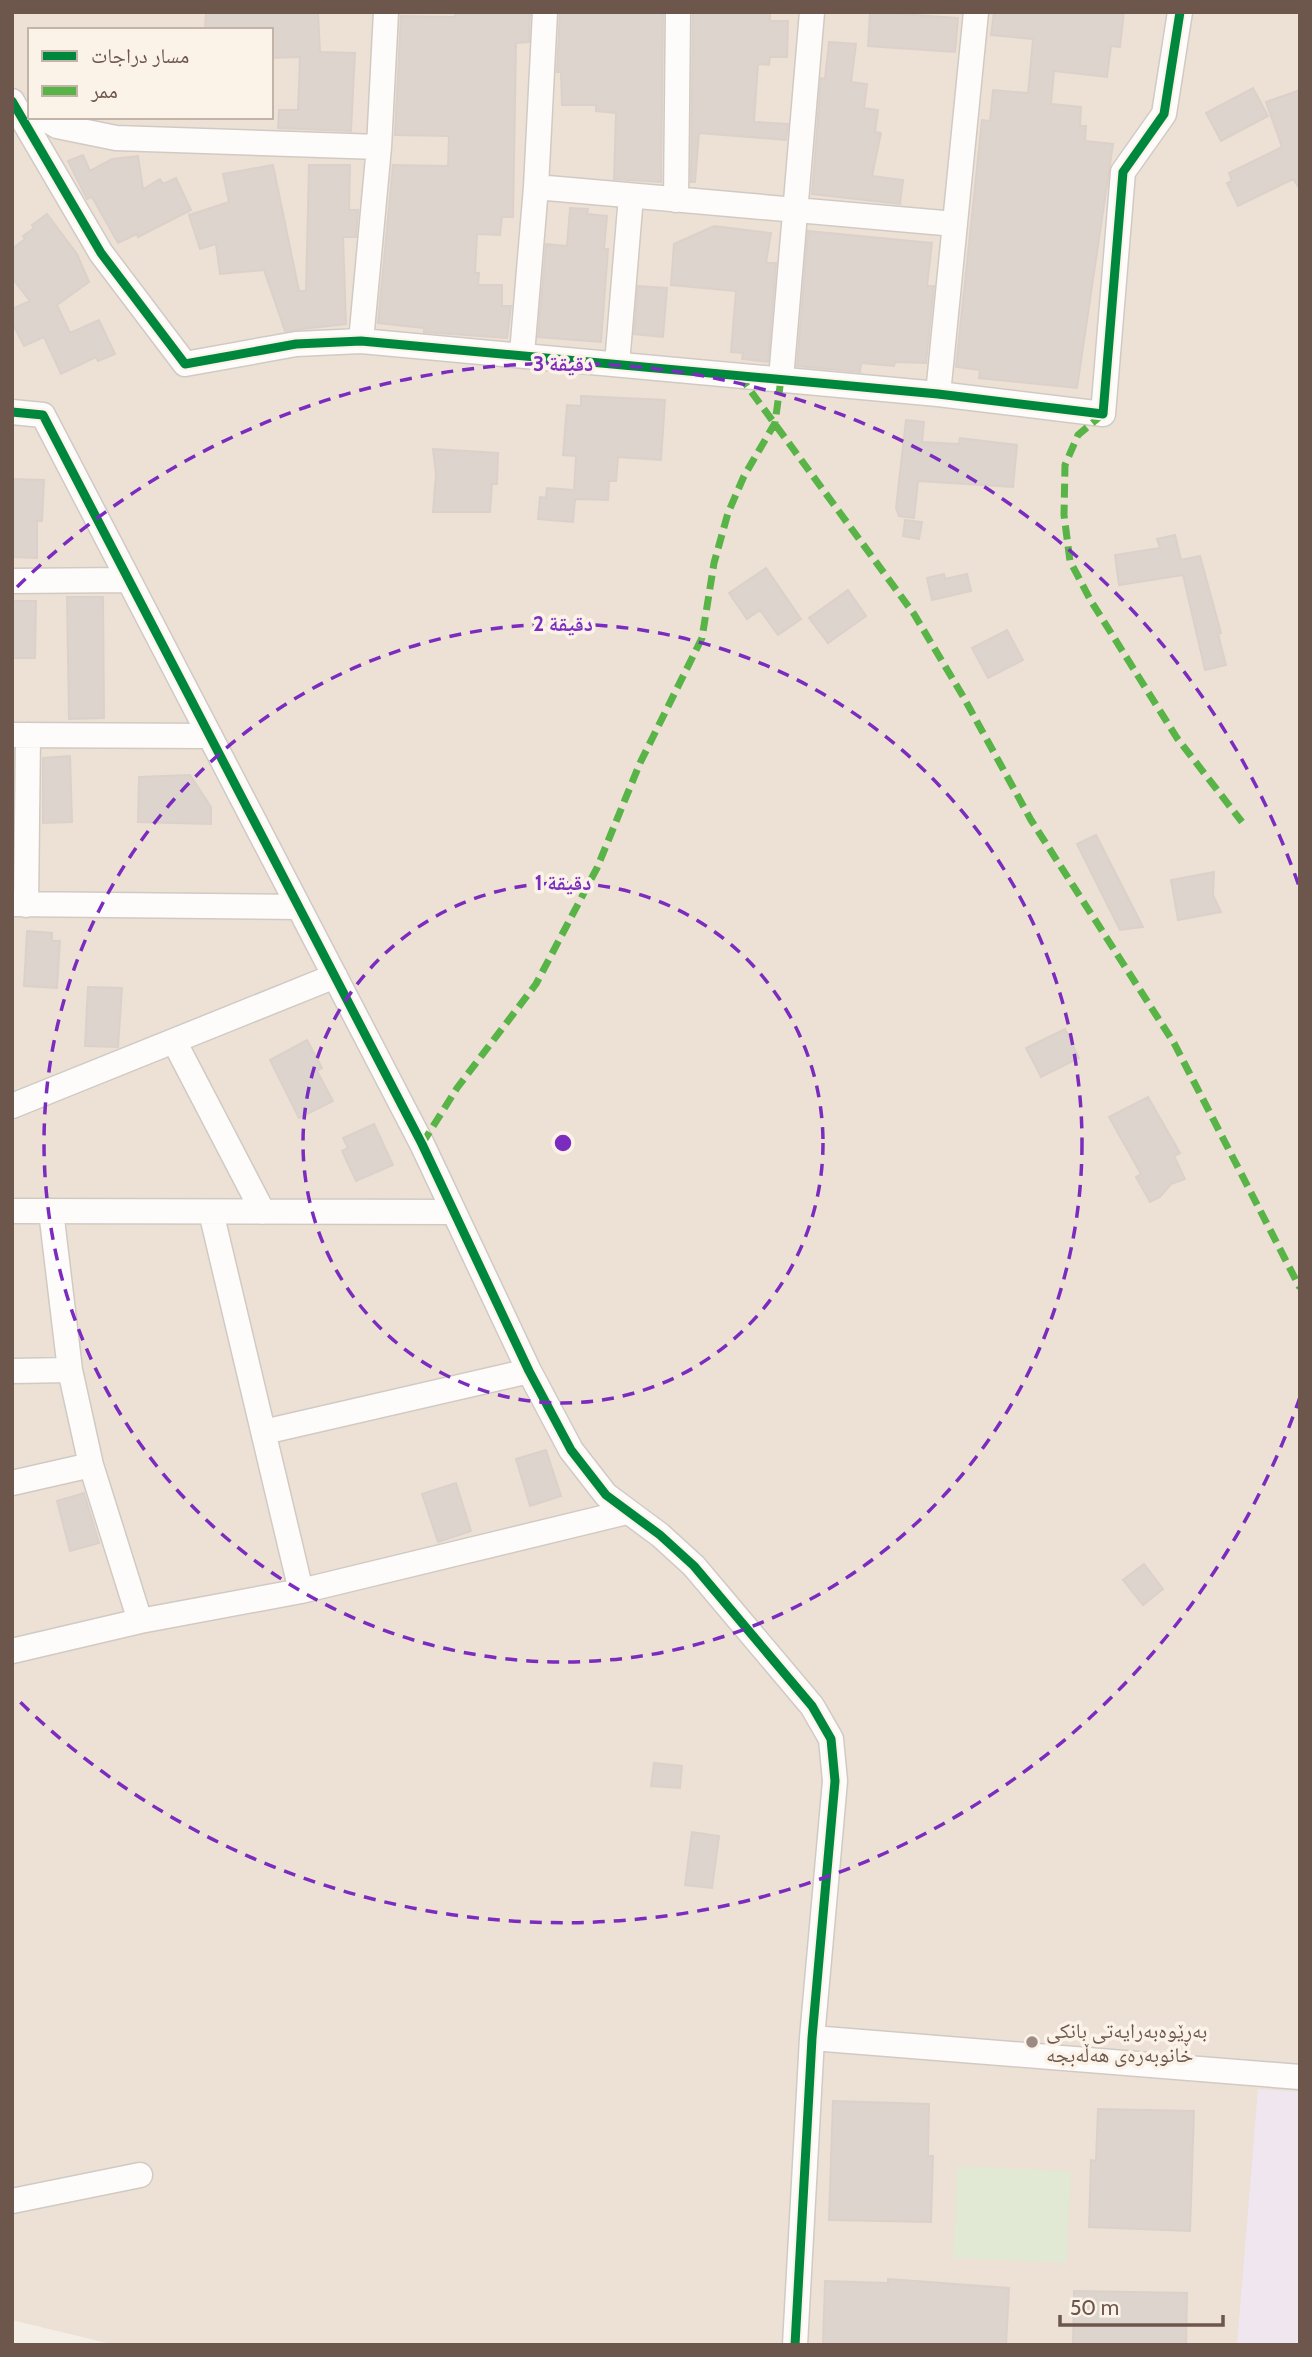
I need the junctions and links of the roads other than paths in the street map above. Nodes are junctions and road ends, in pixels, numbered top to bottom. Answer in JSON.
{"nodes":[{"id":1,"x":386,"y":12,"type":"edge"},
{"id":2,"x":545,"y":12,"type":"edge"},
{"id":3,"x":678,"y":12,"type":"edge"},
{"id":4,"x":813,"y":12,"type":"edge"},
{"id":5,"x":976,"y":12,"type":"edge"},
{"id":6,"x":1180,"y":12,"type":"edge"},
{"id":7,"x":12,"y":100,"type":"edge"},
{"id":8,"x":28,"y":109,"type":"edge"},
{"id":9,"x":45,"y":119,"type":"edge"},
{"id":10,"x":379,"y":147,"type":"junction"},
{"id":11,"x":536,"y":187,"type":"junction"},
{"id":12,"x":631,"y":195,"type":"junction"},
{"id":13,"x":676,"y":200,"type":"junction"},
{"id":14,"x":795,"y":210,"type":"junction"},
{"id":15,"x":955,"y":224,"type":"junction"},
{"id":16,"x":361,"y":341,"type":"junction"},
{"id":17,"x":522,"y":354,"type":"junction"},
{"id":18,"x":617,"y":364,"type":"junction"},
{"id":19,"x":780,"y":379,"type":"junction"},
{"id":20,"x":938,"y":394,"type":"junction"},
{"id":21,"x":12,"y":412,"type":"edge"},
{"id":22,"x":12,"y":580,"type":"edge"},
{"id":23,"x":128,"y":580,"type":"junction"},
{"id":24,"x":20,"y":735,"type":"edge"},
{"id":25,"x":210,"y":736,"type":"junction"},
{"id":26,"x":19,"y":904,"type":"edge"},
{"id":27,"x":298,"y":907,"type":"junction"},
{"id":28,"x":335,"y":976,"type":"junction"},
{"id":29,"x":174,"y":1041,"type":"junction"},
{"id":30,"x":12,"y":1106,"type":"edge"},
{"id":31,"x":12,"y":1211,"type":"edge"},
{"id":32,"x":51,"y":1211,"type":"junction"},
{"id":33,"x":211,"y":1212,"type":"junction"},
{"id":34,"x":263,"y":1212,"type":"junction"},
{"id":35,"x":453,"y":1212,"type":"junction"},
{"id":36,"x":70,"y":1370,"type":"junction"},
{"id":37,"x":12,"y":1371,"type":"edge"},
{"id":38,"x":529,"y":1371,"type":"junction"},
{"id":39,"x":264,"y":1432,"type":"junction"},
{"id":40,"x":91,"y":1465,"type":"junction"},
{"id":41,"x":12,"y":1483,"type":"edge"},
{"id":42,"x":627,"y":1512,"type":"junction"},
{"id":43,"x":302,"y":1591,"type":"junction"},
{"id":44,"x":140,"y":1620,"type":"junction"},
{"id":45,"x":12,"y":1651,"type":"edge"},
{"id":46,"x":812,"y":2038,"type":"junction"},
{"id":47,"x":1300,"y":2077,"type":"edge"},
{"id":48,"x":140,"y":2175,"type":"dead end"},
{"id":49,"x":12,"y":2201,"type":"edge"},
{"id":50,"x":795,"y":2345,"type":"edge"}],
"edges":[{"from":1,"to":10,"type":"street"},
{"from":2,"to":11,"type":"street"},
{"from":3,"to":13,"type":"street"},
{"from":4,"to":14,"type":"street"},
{"from":5,"to":15,"type":"street"},
{"from":6,"to":20,"type":"street"},
{"from":7,"to":8,"type":"street"},
{"from":7,"to":16,"type":"street"},
{"from":9,"to":10,"type":"street"},
{"from":10,"to":16,"type":"street"},
{"from":11,"to":12,"type":"street"},
{"from":11,"to":17,"type":"street"},
{"from":12,"to":13,"type":"street"},
{"from":12,"to":18,"type":"street"},
{"from":13,"to":14,"type":"street"},
{"from":14,"to":15,"type":"street"},
{"from":14,"to":19,"type":"street"},
{"from":15,"to":20,"type":"street"},
{"from":16,"to":17,"type":"street"},
{"from":17,"to":18,"type":"street"},
{"from":18,"to":19,"type":"street"},
{"from":19,"to":20,"type":"street"},
{"from":21,"to":23,"type":"street"},
{"from":22,"to":23,"type":"street"},
{"from":23,"to":25,"type":"street"},
{"from":24,"to":25,"type":"street"},
{"from":24,"to":26,"type":"street"},
{"from":25,"to":27,"type":"street"},
{"from":26,"to":27,"type":"street"},
{"from":27,"to":28,"type":"street"},
{"from":28,"to":29,"type":"street"},
{"from":28,"to":35,"type":"street"},
{"from":29,"to":30,"type":"street"},
{"from":29,"to":34,"type":"street"},
{"from":31,"to":32,"type":"street"},
{"from":32,"to":33,"type":"street"},
{"from":32,"to":36,"type":"street"},
{"from":33,"to":34,"type":"street"},
{"from":33,"to":39,"type":"street"},
{"from":34,"to":35,"type":"street"},
{"from":35,"to":38,"type":"street"},
{"from":36,"to":37,"type":"street"},
{"from":36,"to":40,"type":"street"},
{"from":38,"to":39,"type":"street"},
{"from":38,"to":42,"type":"street"},
{"from":39,"to":43,"type":"street"},
{"from":40,"to":41,"type":"street"},
{"from":40,"to":44,"type":"street"},
{"from":42,"to":43,"type":"street"},
{"from":42,"to":46,"type":"street"},
{"from":43,"to":44,"type":"street"},
{"from":44,"to":45,"type":"street"},
{"from":46,"to":47,"type":"street"},
{"from":46,"to":50,"type":"street"},
{"from":48,"to":49,"type":"street"}]}
